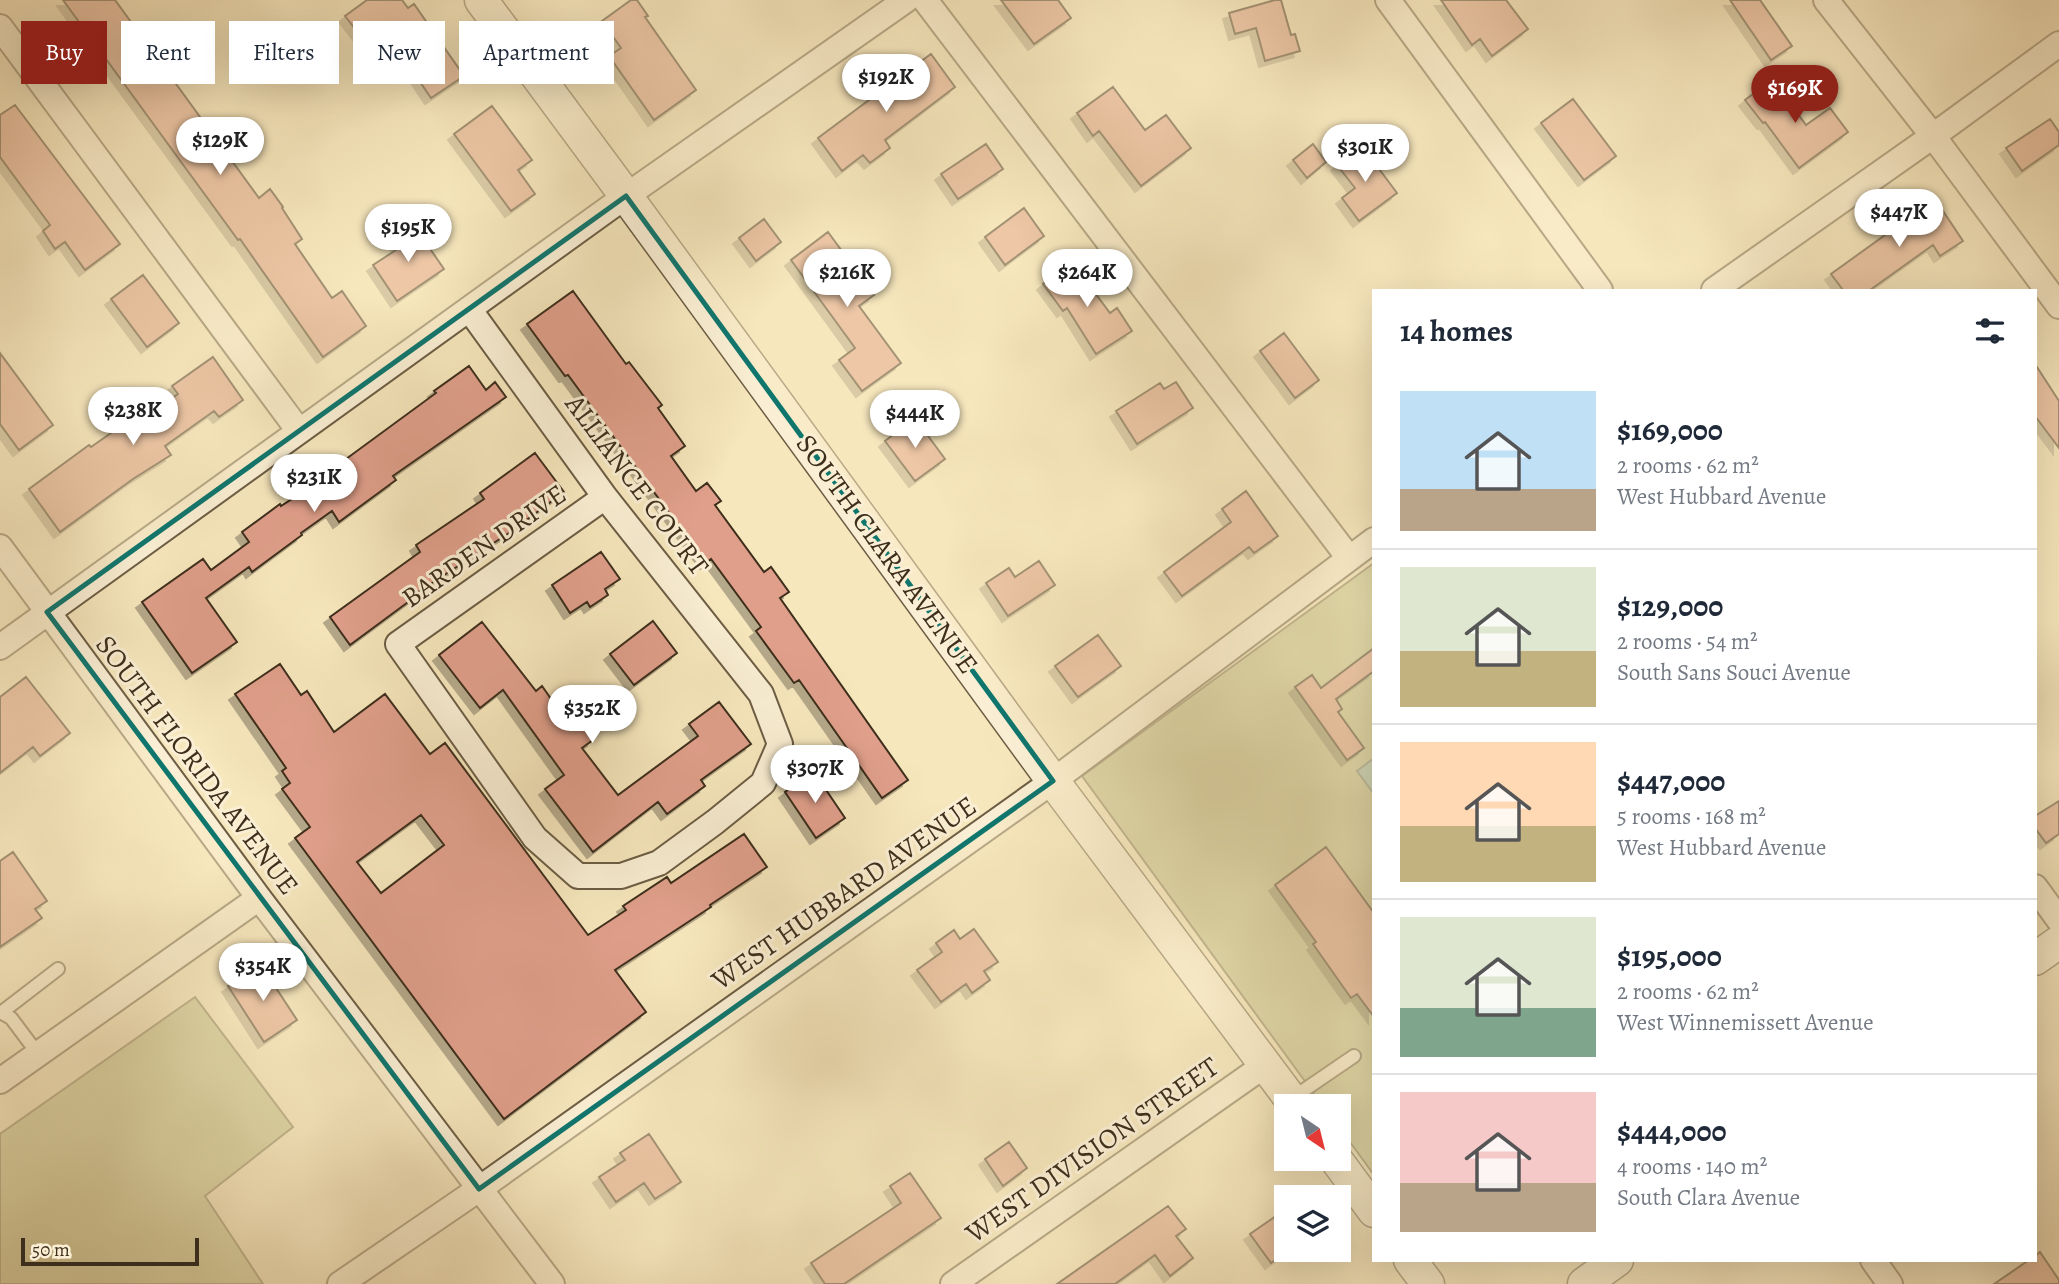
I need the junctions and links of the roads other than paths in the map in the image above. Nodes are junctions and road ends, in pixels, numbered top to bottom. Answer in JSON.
{"nodes":[{"id":1,"x":481,"y":0,"type":"edge"},
{"id":2,"x":906,"y":0,"type":"edge"},
{"id":3,"x":925,"y":0,"type":"edge"},
{"id":4,"x":1388,"y":0,"type":"edge"},
{"id":5,"x":1826,"y":0,"type":"edge"},
{"id":6,"x":0,"y":27,"type":"edge"},
{"id":7,"x":2059,"y":44,"type":"edge"},
{"id":8,"x":1933,"y":136,"type":"junction"},
{"id":9,"x":626,"y":196,"type":"junction"},
{"id":10,"x":1599,"y":289,"type":"edge"},
{"id":11,"x":1715,"y":289,"type":"edge"},
{"id":12,"x":2059,"y":306,"type":"edge"},
{"id":13,"x":469,"y":309,"type":"junction"},
{"id":14,"x":299,"y":431,"type":"junction"},
{"id":15,"x":605,"y":497,"type":"junction"},
{"id":16,"x":1372,"y":541,"type":"edge"},
{"id":17,"x":0,"y":547,"type":"edge"},
{"id":18,"x":1349,"y":558,"type":"junction"},
{"id":19,"x":47,"y":612,"type":"junction"},
{"id":20,"x":398,"y":644,"type":"joint"},
{"id":21,"x":0,"y":647,"type":"edge"},
{"id":22,"x":1053,"y":781,"type":"junction"},
{"id":23,"x":2037,"y":890,"type":"edge"},
{"id":24,"x":259,"y":898,"type":"junction"},
{"id":25,"x":2059,"y":920,"type":"edge"},
{"id":26,"x":2059,"y":942,"type":"edge"},
{"id":27,"x":2037,"y":958,"type":"edge"},
{"id":28,"x":58,"y":969,"type":"dead end"},
{"id":29,"x":1,"y":1012,"type":"edge"},
{"id":30,"x":38,"y":1054,"type":"junction"},
{"id":31,"x":1354,"y":1056,"type":"dead end"},
{"id":32,"x":1265,"y":1065,"type":"junction"},
{"id":33,"x":0,"y":1081,"type":"edge"},
{"id":34,"x":1287,"y":1094,"type":"edge"},
{"id":35,"x":1304,"y":1094,"type":"edge"},
{"id":36,"x":1345,"y":1171,"type":"edge"},
{"id":37,"x":479,"y":1189,"type":"junction"},
{"id":38,"x":1372,"y":1208,"type":"edge"},
{"id":39,"x":1412,"y":1262,"type":"edge"},
{"id":40,"x":1614,"y":1262,"type":"edge"},
{"id":41,"x":1874,"y":1262,"type":"edge"},
{"id":42,"x":340,"y":1284,"type":"edge"},
{"id":43,"x":552,"y":1284,"type":"edge"},
{"id":44,"x":953,"y":1284,"type":"edge"},
{"id":45,"x":1428,"y":1284,"type":"edge"},
{"id":46,"x":1584,"y":1284,"type":"edge"},
{"id":47,"x":1890,"y":1284,"type":"edge"}],
"edges":[{"from":1,"to":9,"type":"street","name":"SOUTH CLARA AVENUE"},
{"from":2,"to":9,"type":"street"},
{"from":3,"to":18,"type":"street"},
{"from":4,"to":10,"type":"street"},
{"from":5,"to":8,"type":"street"},
{"from":6,"to":14,"type":"street"},
{"from":7,"to":8,"type":"street"},
{"from":8,"to":11,"type":"street"},
{"from":8,"to":12,"type":"street"},
{"from":9,"to":13,"type":"street"},
{"from":9,"to":22,"type":"street","name":"SOUTH CLARA AVENUE"},
{"from":13,"to":14,"type":"street"},
{"from":13,"to":15,"type":"street","name":"ALLIANCE COURT"},
{"from":14,"to":19,"type":"street"},
{"from":15,"to":20,"type":"street","name":"BARDEN DRIVE"},
{"from":15,"to":20,"type":"street","name":"ALLIANCE COURT"},
{"from":16,"to":18,"type":"street","name":"WEST HUBBARD AVENUE"},
{"from":17,"to":19,"type":"street","name":"SOUTH FLORIDA AVENUE"},
{"from":18,"to":22,"type":"street","name":"WEST HUBBARD AVENUE"},
{"from":19,"to":21,"type":"street"},
{"from":19,"to":24,"type":"street","name":"SOUTH FLORIDA AVENUE"},
{"from":22,"to":32,"type":"street","name":"SOUTH CLARA AVENUE"},
{"from":22,"to":37,"type":"street","name":"WEST HUBBARD AVENUE"},
{"from":23,"to":25,"type":"street"},
{"from":24,"to":30,"type":"street"},
{"from":24,"to":37,"type":"street","name":"SOUTH FLORIDA AVENUE"},
{"from":26,"to":27,"type":"street"},
{"from":28,"to":29,"type":"lane"},
{"from":29,"to":30,"type":"lane"},
{"from":30,"to":33,"type":"street"},
{"from":31,"to":35,"type":"lane"},
{"from":32,"to":34,"type":"street","name":"SOUTH CLARA AVENUE"},
{"from":32,"to":44,"type":"street","name":"WEST DIVISION STREET"},
{"from":36,"to":38,"type":"street"},
{"from":37,"to":42,"type":"street","name":"WEST HUBBARD AVENUE"},
{"from":37,"to":43,"type":"street","name":"SOUTH FLORIDA AVENUE"},
{"from":39,"to":45,"type":"street"},
{"from":40,"to":46,"type":"street"},
{"from":41,"to":47,"type":"street"}]}
